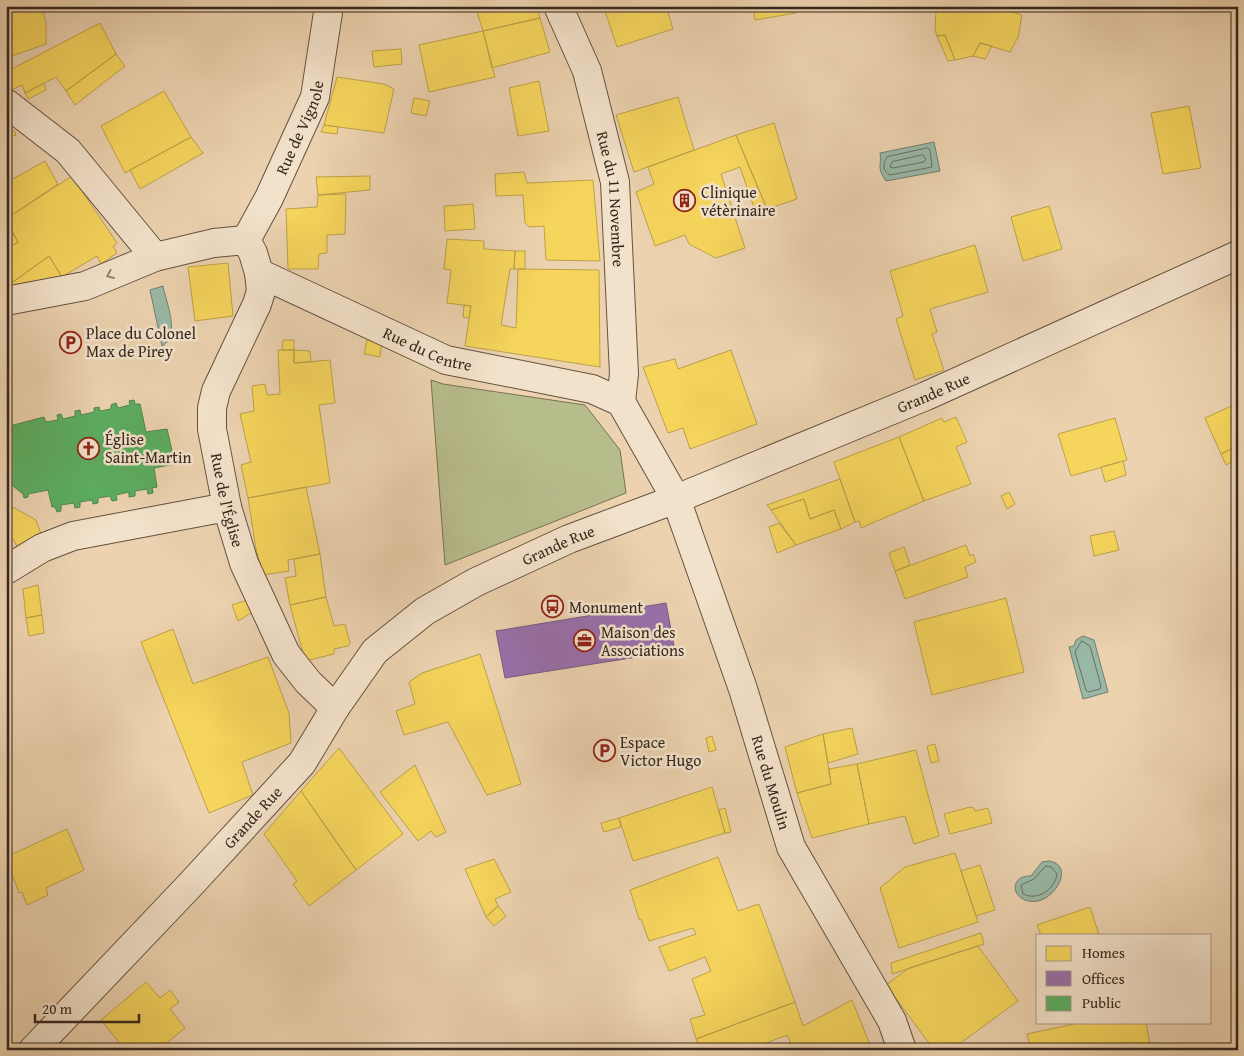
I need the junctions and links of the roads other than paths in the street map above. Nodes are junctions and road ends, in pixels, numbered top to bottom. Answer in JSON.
{"nodes":[{"id":1,"x":329,"y":6,"type":"edge"},
{"id":2,"x":558,"y":6,"type":"edge"},
{"id":3,"x":6,"y":103,"type":"edge"},
{"id":4,"x":246,"y":240,"type":"junction"},
{"id":5,"x":1238,"y":254,"type":"edge"},
{"id":6,"x":155,"y":257,"type":"junction"},
{"id":7,"x":259,"y":273,"type":"junction"},
{"id":8,"x":6,"y":301,"type":"edge"},
{"id":9,"x":621,"y":402,"type":"junction"},
{"id":10,"x":676,"y":499,"type":"junction"},
{"id":11,"x":227,"y":507,"type":"junction"},
{"id":12,"x":6,"y":570,"type":"edge"},
{"id":13,"x":336,"y":708,"type":"junction"},
{"id":14,"x":33,"y":1050,"type":"edge"},
{"id":15,"x":902,"y":1050,"type":"edge"}],
"edges":[{"from":1,"to":4,"type":"street","name":"Rue de Vignole"},
{"from":2,"to":9,"type":"street","name":"Rue du 11 Novembre"},
{"from":3,"to":6,"type":"street"},
{"from":4,"to":6,"type":"street"},
{"from":4,"to":7,"type":"street"},
{"from":5,"to":10,"type":"street","name":"Grande Rue"},
{"from":6,"to":8,"type":"street","one_way":true},
{"from":7,"to":9,"type":"street","name":"Rue du Centre"},
{"from":7,"to":11,"type":"street","name":"Rue de l'Église"},
{"from":9,"to":10,"type":"street"},
{"from":10,"to":13,"type":"street","name":"Grande Rue"},
{"from":10,"to":15,"type":"street","name":"Rue du Moulin"},
{"from":11,"to":12,"type":"street"},
{"from":11,"to":13,"type":"street","name":"Rue de l'Église"},
{"from":13,"to":14,"type":"street","name":"Grande Rue"}]}
